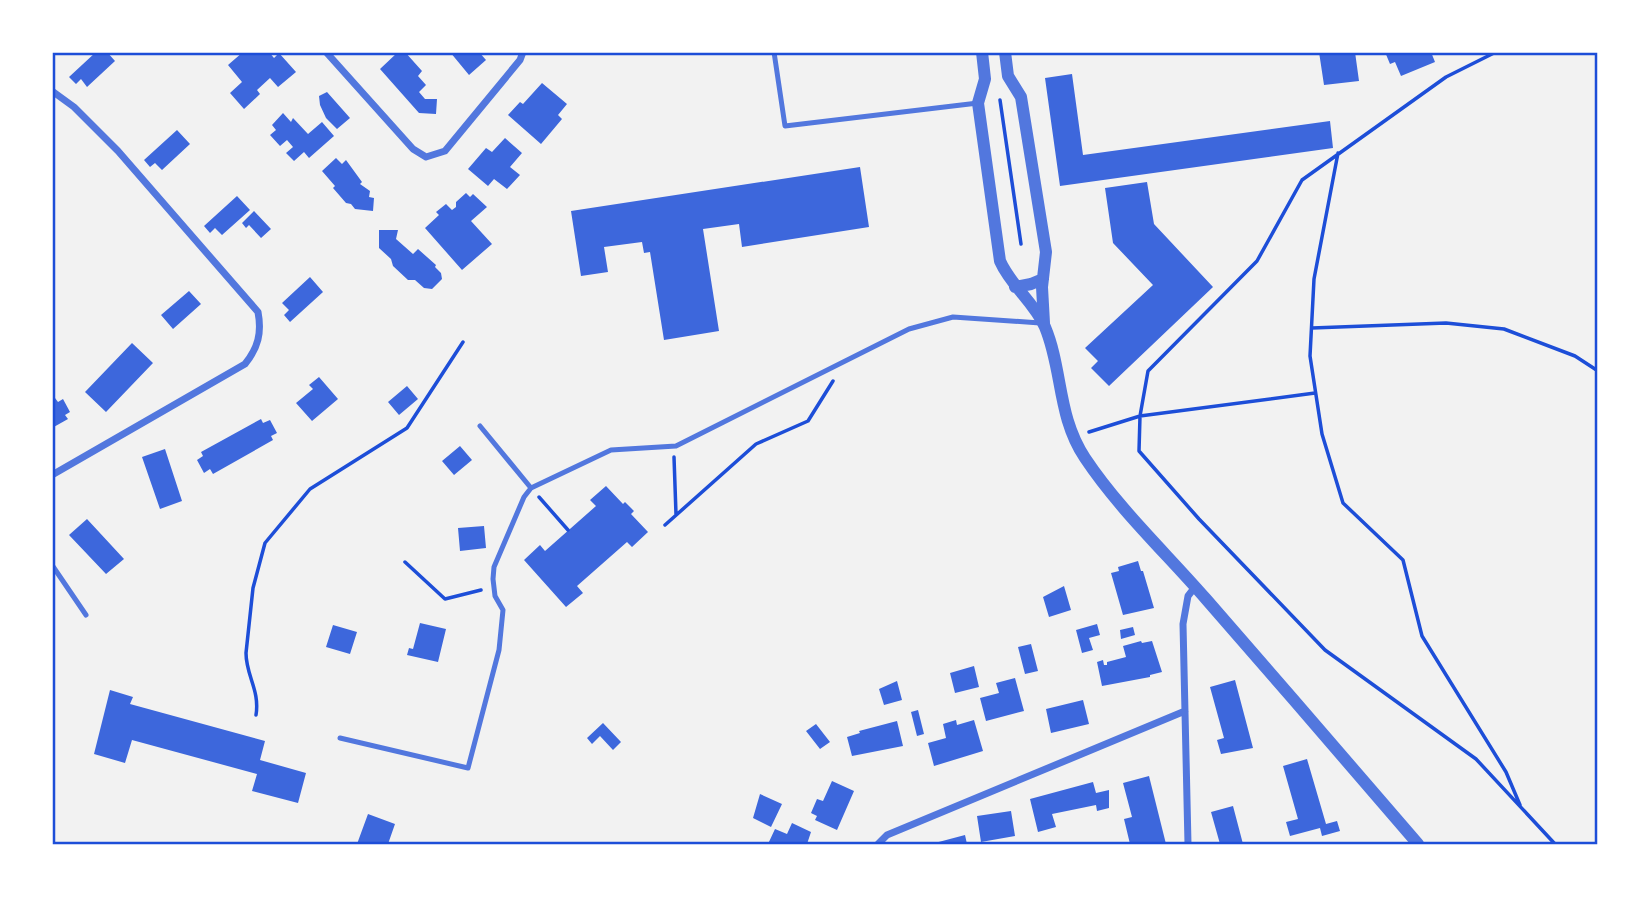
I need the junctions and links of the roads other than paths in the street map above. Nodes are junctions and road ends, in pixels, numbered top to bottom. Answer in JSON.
{"nodes":[{"id":1,"x":327,"y":52,"type":"edge"},
{"id":2,"x":523,"y":52,"type":"edge"},
{"id":3,"x":774,"y":52,"type":"edge"},
{"id":4,"x":982,"y":52,"type":"edge"},
{"id":5,"x":1005,"y":52,"type":"edge"},
{"id":6,"x":52,"y":91,"type":"edge"},
{"id":7,"x":978,"y":103,"type":"junction"},
{"id":8,"x":1043,"y":279,"type":"junction"},
{"id":9,"x":1015,"y":286,"type":"junction"},
{"id":10,"x":1044,"y":323,"type":"junction"},
{"id":11,"x":480,"y":426,"type":"dead end"},
{"id":12,"x":52,"y":475,"type":"edge"},
{"id":13,"x":531,"y":488,"type":"junction"},
{"id":14,"x":52,"y":565,"type":"edge"},
{"id":15,"x":1195,"y":587,"type":"junction"},
{"id":16,"x":86,"y":615,"type":"dead end"},
{"id":17,"x":1185,"y":711,"type":"junction"},
{"id":18,"x":340,"y":737,"type":"dead end"},
{"id":19,"x":878,"y":845,"type":"edge"},
{"id":20,"x":1188,"y":845,"type":"edge"},
{"id":21,"x":1418,"y":845,"type":"edge"}],
"edges":[{"from":1,"to":2,"type":"street"},
{"from":3,"to":7,"type":"lane"},
{"from":4,"to":7,"type":"street"},
{"from":5,"to":8,"type":"street"},
{"from":6,"to":12,"type":"street"},
{"from":7,"to":9,"type":"street"},
{"from":8,"to":9,"type":"street"},
{"from":8,"to":10,"type":"street"},
{"from":9,"to":10,"type":"street"},
{"from":10,"to":13,"type":"lane"},
{"from":10,"to":15,"type":"street"},
{"from":11,"to":13,"type":"lane"},
{"from":13,"to":18,"type":"lane"},
{"from":14,"to":16,"type":"lane"},
{"from":15,"to":17,"type":"street"},
{"from":15,"to":21,"type":"street"},
{"from":17,"to":19,"type":"street"},
{"from":17,"to":20,"type":"street"}]}
